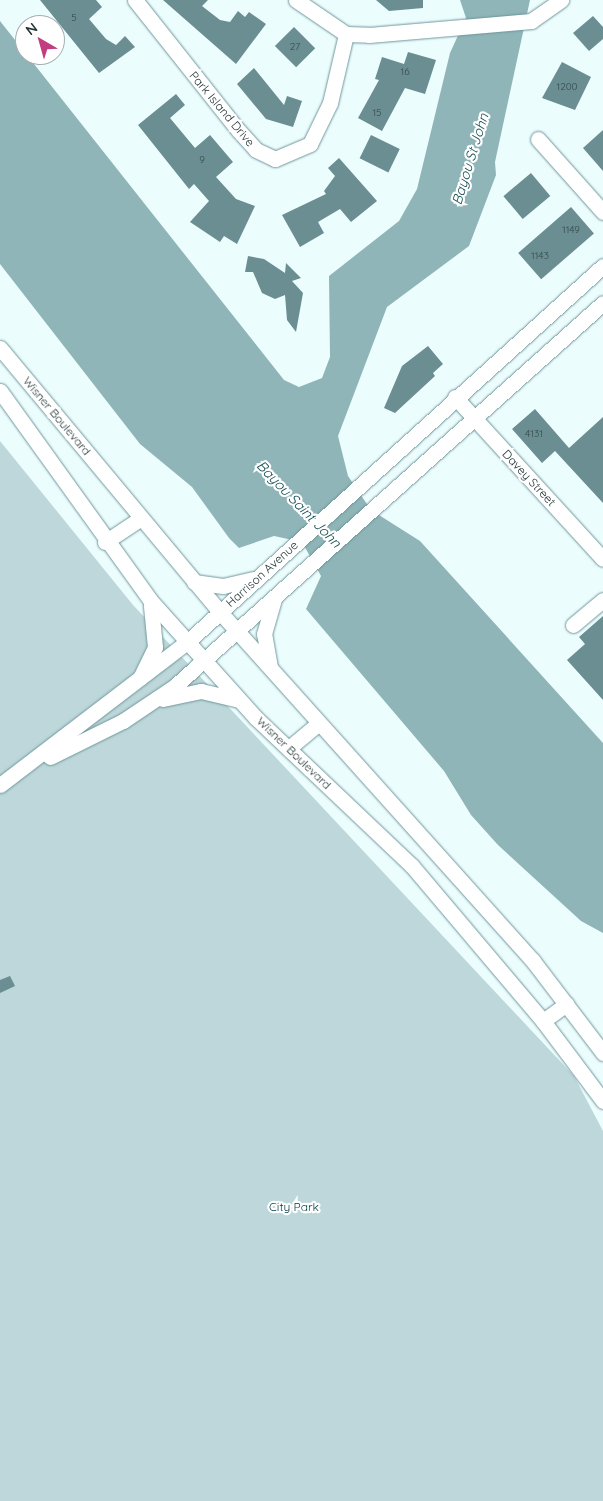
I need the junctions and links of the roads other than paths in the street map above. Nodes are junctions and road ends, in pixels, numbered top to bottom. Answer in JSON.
{"nodes":[{"id":1,"x":136,"y":0,"type":"edge"},
{"id":2,"x":296,"y":0,"type":"edge"},
{"id":3,"x":561,"y":0,"type":"edge"},
{"id":4,"x":346,"y":34,"type":"junction"},
{"id":5,"x":538,"y":139,"type":"dead end"},
{"id":6,"x":603,"y":212,"type":"edge"},
{"id":7,"x":603,"y":266,"type":"edge"},
{"id":8,"x":603,"y":303,"type":"edge"},
{"id":9,"x":0,"y":348,"type":"edge"},
{"id":10,"x":0,"y":391,"type":"edge"},
{"id":11,"x":454,"y":397,"type":"junction"},
{"id":12,"x":475,"y":419,"type":"junction"},
{"id":13,"x":141,"y":518,"type":"junction"},
{"id":14,"x":105,"y":542,"type":"junction"},
{"id":15,"x":603,"y":559,"type":"edge"},
{"id":16,"x":257,"y":578,"type":"junction"},
{"id":17,"x":194,"y":582,"type":"junction"},
{"id":18,"x":274,"y":598,"type":"junction"},
{"id":19,"x":150,"y":600,"type":"junction"},
{"id":20,"x":600,"y":607,"type":"edge"},
{"id":21,"x":220,"y":612,"type":"junction"},
{"id":22,"x":574,"y":625,"type":"dead end"},
{"id":23,"x":237,"y":632,"type":"junction"},
{"id":24,"x":186,"y":643,"type":"junction"},
{"id":25,"x":204,"y":662,"type":"junction"},
{"id":26,"x":271,"y":671,"type":"junction"},
{"id":27,"x":135,"y":686,"type":"junction"},
{"id":28,"x":240,"y":700,"type":"junction"},
{"id":29,"x":156,"y":701,"type":"junction"},
{"id":30,"x":319,"y":723,"type":"junction"},
{"id":31,"x":289,"y":748,"type":"junction"},
{"id":32,"x":22,"y":770,"type":"junction"},
{"id":33,"x":0,"y":785,"type":"edge"},
{"id":34,"x":566,"y":1004,"type":"junction"},
{"id":35,"x":543,"y":1021,"type":"junction"},
{"id":36,"x":603,"y":1052,"type":"edge"},
{"id":37,"x":603,"y":1101,"type":"edge"}],
"edges":[{"from":1,"to":4,"type":"street","name":"Park Island Drive"},
{"from":2,"to":4,"type":"street"},
{"from":3,"to":4,"type":"street"},
{"from":5,"to":6,"type":"street"},
{"from":7,"to":11,"type":"street","name":"Harrison Avenue"},
{"from":8,"to":12,"type":"street","name":"Harrison Avenue"},
{"from":9,"to":13,"type":"street","name":"Wisner Boulevard"},
{"from":10,"to":14,"type":"street","name":"Wisner Boulevard"},
{"from":11,"to":12,"type":"street","name":"Davey Street"},
{"from":11,"to":16,"type":"street","name":"Harrison Avenue"},
{"from":12,"to":15,"type":"street","name":"Davey Street"},
{"from":12,"to":18,"type":"street","name":"Harrison Avenue"},
{"from":13,"to":14,"type":"street"},
{"from":13,"to":17,"type":"street","name":"Wisner Boulevard"},
{"from":14,"to":19,"type":"street","name":"Wisner Boulevard"},
{"from":16,"to":17,"type":"street"},
{"from":16,"to":21,"type":"street","name":"Harrison Avenue"},
{"from":17,"to":21,"type":"street","name":"Wisner Boulevard"},
{"from":18,"to":23,"type":"street","name":"Harrison Avenue"},
{"from":18,"to":26,"type":"street"},
{"from":19,"to":24,"type":"street","name":"Wisner Boulevard"},
{"from":19,"to":27,"type":"street"},
{"from":20,"to":22,"type":"street"},
{"from":21,"to":23,"type":"street","name":"Wisner Boulevard"},
{"from":21,"to":24,"type":"street","name":"Harrison Avenue"},
{"from":23,"to":25,"type":"street","name":"Harrison Avenue"},
{"from":23,"to":26,"type":"street","name":"Wisner Boulevard"},
{"from":24,"to":25,"type":"street","name":"Wisner Boulevard"},
{"from":24,"to":27,"type":"street","name":"Harrison Avenue"},
{"from":25,"to":28,"type":"street","name":"Wisner Boulevard"},
{"from":25,"to":29,"type":"street","name":"Harrison Avenue"},
{"from":26,"to":30,"type":"street","name":"Wisner Boulevard"},
{"from":27,"to":32,"type":"street","name":"Harrison Avenue"},
{"from":28,"to":29,"type":"street"},
{"from":28,"to":31,"type":"street","name":"Wisner Boulevard"},
{"from":29,"to":32,"type":"street","name":"Harrison Avenue"},
{"from":30,"to":31,"type":"street"},
{"from":30,"to":34,"type":"street","name":"Wisner Boulevard"},
{"from":31,"to":35,"type":"street","name":"Wisner Boulevard"},
{"from":32,"to":33,"type":"street","name":"Harrison Avenue"},
{"from":34,"to":35,"type":"street"},
{"from":34,"to":36,"type":"street","name":"Wisner Boulevard"},
{"from":35,"to":37,"type":"street","name":"Wisner Boulevard"}]}
